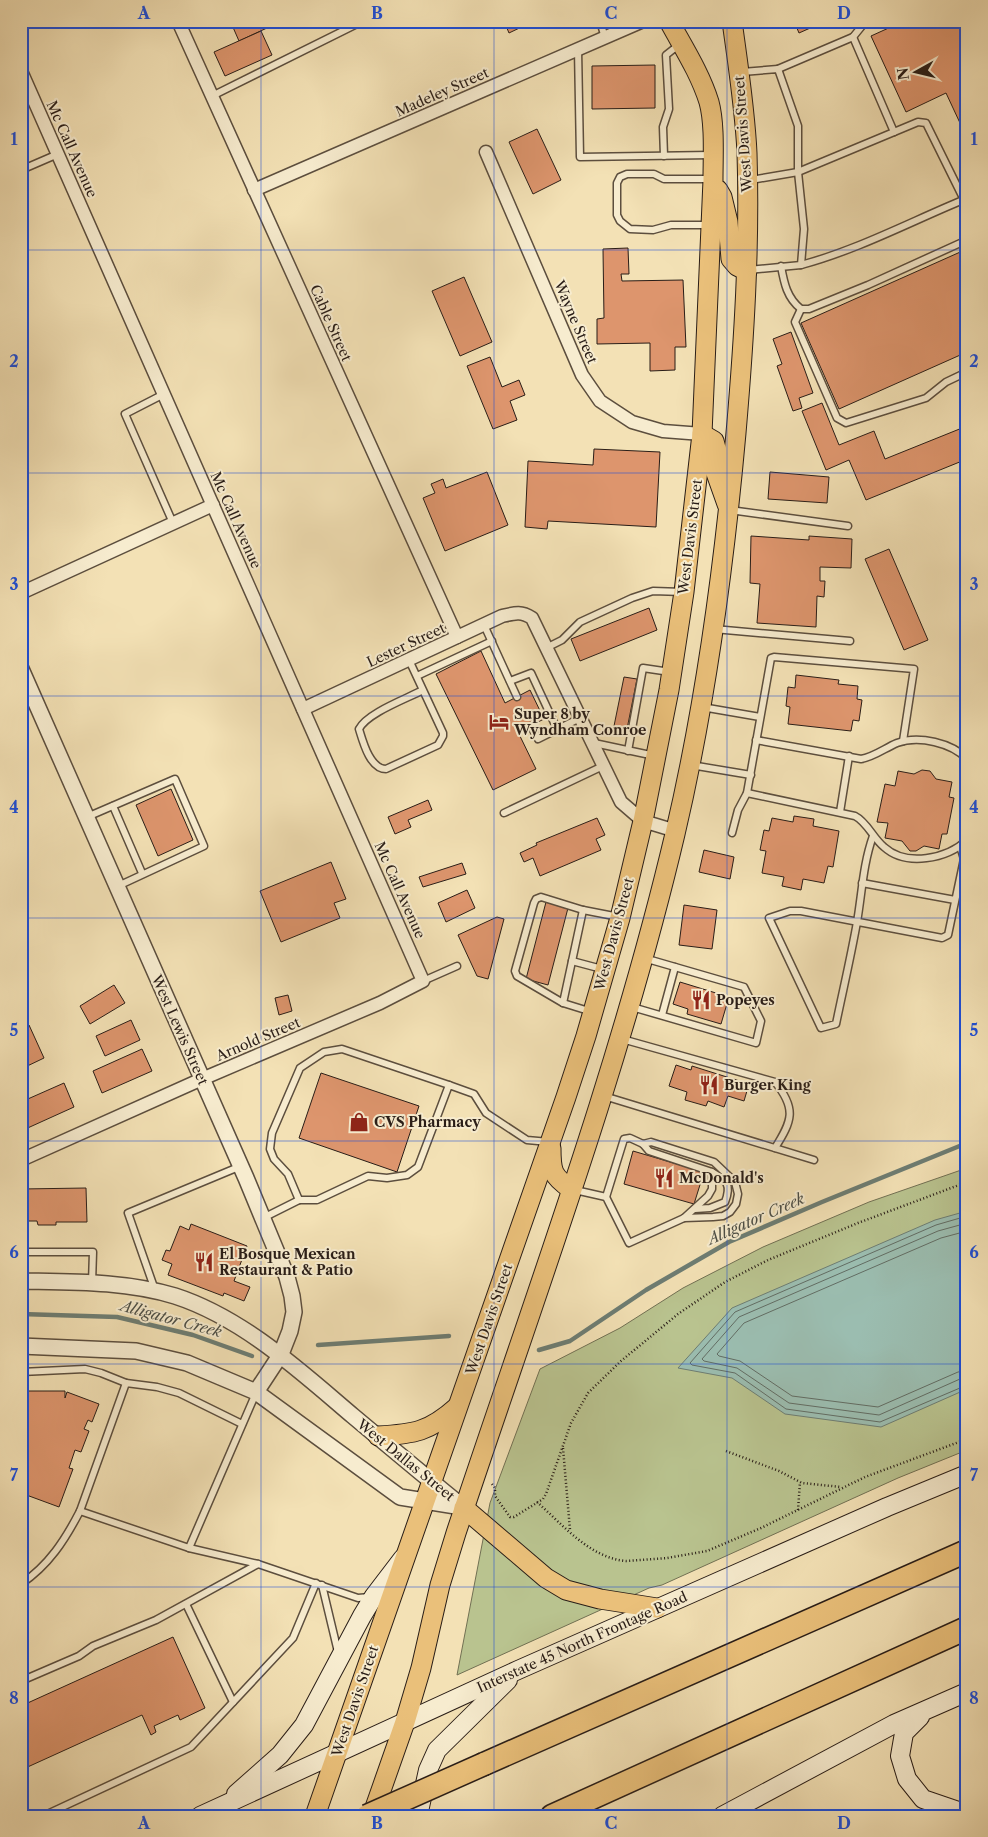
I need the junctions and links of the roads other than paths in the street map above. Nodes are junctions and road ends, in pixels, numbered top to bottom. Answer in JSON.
{"nodes":[{"id":1,"x":178,"y":21,"type":"edge"},
{"id":2,"x":363,"y":21,"type":"edge"},
{"id":3,"x":600,"y":21,"type":"edge"},
{"id":4,"x":642,"y":21,"type":"edge"},
{"id":5,"x":669,"y":21,"type":"edge"},
{"id":6,"x":732,"y":21,"type":"edge"},
{"id":7,"x":866,"y":21,"type":"edge"},
{"id":8,"x":853,"y":37,"type":"junction"},
{"id":9,"x":605,"y":38,"type":"junction"},
{"id":10,"x":681,"y":43,"type":"junction"},
{"id":11,"x":578,"y":49,"type":"junction"},
{"id":12,"x":778,"y":69,"type":"junction"},
{"id":13,"x":21,"y":71,"type":"edge"},
{"id":14,"x":739,"y":72,"type":"junction"},
{"id":15,"x":211,"y":96,"type":"junction"},
{"id":16,"x":894,"y":132,"type":"junction"},
{"id":17,"x":486,"y":152,"type":"dead end"},
{"id":18,"x":58,"y":154,"type":"junction"},
{"id":19,"x":664,"y":156,"type":"junction"},
{"id":20,"x":713,"y":156,"type":"junction"},
{"id":21,"x":21,"y":170,"type":"edge"},
{"id":22,"x":798,"y":172,"type":"junction"},
{"id":23,"x":713,"y":180,"type":"junction"},
{"id":24,"x":747,"y":180,"type":"junction"},
{"id":25,"x":254,"y":190,"type":"junction"},
{"id":26,"x":965,"y":203,"type":"edge"},
{"id":27,"x":712,"y":225,"type":"junction"},
{"id":28,"x":967,"y":240,"type":"edge"},
{"id":29,"x":801,"y":265,"type":"junction"},
{"id":30,"x":781,"y":266,"type":"junction"},
{"id":31,"x":747,"y":271,"type":"junction"},
{"id":32,"x":801,"y":309,"type":"junction"},
{"id":33,"x":967,"y":372,"type":"edge"},
{"id":34,"x":164,"y":394,"type":"junction"},
{"id":35,"x":702,"y":434,"type":"junction"},
{"id":36,"x":213,"y":505,"type":"junction"},
{"id":37,"x":729,"y":510,"type":"junction"},
{"id":38,"x":173,"y":523,"type":"junction"},
{"id":39,"x":848,"y":526,"type":"dead end"},
{"id":40,"x":684,"y":592,"type":"junction"},
{"id":41,"x":21,"y":593,"type":"edge"},
{"id":42,"x":484,"y":625,"type":"junction"},
{"id":43,"x":713,"y":629,"type":"junction"},
{"id":44,"x":457,"y":637,"type":"junction"},
{"id":45,"x":492,"y":641,"type":"junction"},
{"id":46,"x":850,"y":642,"type":"dead end"},
{"id":47,"x":546,"y":648,"type":"junction"},
{"id":48,"x":409,"y":660,"type":"junction"},
{"id":49,"x":21,"y":669,"type":"edge"},
{"id":50,"x":671,"y":672,"type":"junction"},
{"id":51,"x":417,"y":676,"type":"junction"},
{"id":52,"x":510,"y":682,"type":"junction"},
{"id":53,"x":423,"y":690,"type":"junction"},
{"id":54,"x":517,"y":697,"type":"dead end"},
{"id":55,"x":700,"y":707,"type":"junction"},
{"id":56,"x":303,"y":709,"type":"junction"},
{"id":57,"x":760,"y":717,"type":"junction"},
{"id":58,"x":580,"y":718,"type":"junction"},
{"id":59,"x":532,"y":726,"type":"dead end"},
{"id":60,"x":557,"y":729,"type":"junction"},
{"id":61,"x":756,"y":740,"type":"junction"},
{"id":62,"x":903,"y":741,"type":"junction"},
{"id":63,"x":592,"y":743,"type":"junction"},
{"id":64,"x":628,"y":750,"type":"junction"},
{"id":65,"x":849,"y":756,"type":"junction"},
{"id":66,"x":656,"y":757,"type":"junction"},
{"id":67,"x":967,"y":759,"type":"edge"},
{"id":68,"x":690,"y":765,"type":"junction"},
{"id":69,"x":603,"y":766,"type":"junction"},
{"id":70,"x":751,"y":775,"type":"junction"},
{"id":71,"x":747,"y":793,"type":"junction"},
{"id":72,"x":113,"y":806,"type":"junction"},
{"id":73,"x":504,"y":812,"type":"dead end"},
{"id":74,"x":840,"y":812,"type":"junction"},
{"id":75,"x":87,"y":817,"type":"junction"},
{"id":76,"x":643,"y":821,"type":"junction"},
{"id":77,"x":676,"y":831,"type":"junction"},
{"id":78,"x":732,"y":833,"type":"dead end"},
{"id":79,"x":873,"y":836,"type":"junction"},
{"id":80,"x":967,"y":840,"type":"edge"},
{"id":81,"x":960,"y":846,"type":"junction"},
{"id":82,"x":142,"y":874,"type":"junction"},
{"id":83,"x":862,"y":883,"type":"junction"},
{"id":84,"x":117,"y":886,"type":"junction"},
{"id":85,"x":955,"y":900,"type":"junction"},
{"id":86,"x":583,"y":910,"type":"junction"},
{"id":87,"x":620,"y":918,"type":"junction"},
{"id":88,"x":857,"y":922,"type":"junction"},
{"id":89,"x":642,"y":958,"type":"junction"},
{"id":90,"x":572,"y":961,"type":"junction"},
{"id":91,"x":456,"y":966,"type":"dead end"},
{"id":92,"x":675,"y":967,"type":"junction"},
{"id":93,"x":605,"y":969,"type":"junction"},
{"id":94,"x":423,"y":981,"type":"junction"},
{"id":95,"x":563,"y":1003,"type":"junction"},
{"id":96,"x":628,"y":1006,"type":"junction"},
{"id":97,"x":593,"y":1013,"type":"junction"},
{"id":98,"x":662,"y":1015,"type":"junction"},
{"id":99,"x":619,"y":1038,"type":"junction"},
{"id":100,"x":202,"y":1079,"type":"junction"},
{"id":101,"x":450,"y":1084,"type":"junction"},
{"id":102,"x":601,"y":1095,"type":"junction"},
{"id":103,"x":551,"y":1142,"type":"junction"},
{"id":104,"x":643,"y":1144,"type":"junction"},
{"id":105,"x":775,"y":1148,"type":"junction"},
{"id":106,"x":21,"y":1160,"type":"edge"},
{"id":107,"x":814,"y":1160,"type":"dead end"},
{"id":108,"x":240,"y":1166,"type":"junction"},
{"id":109,"x":712,"y":1172,"type":"junction"},
{"id":110,"x":571,"y":1189,"type":"junction"},
{"id":111,"x":606,"y":1197,"type":"junction"},
{"id":112,"x":299,"y":1200,"type":"junction"},
{"id":113,"x":695,"y":1209,"type":"junction"},
{"id":114,"x":263,"y":1218,"type":"junction"},
{"id":115,"x":684,"y":1218,"type":"junction"},
{"id":116,"x":21,"y":1252,"type":"edge"},
{"id":117,"x":21,"y":1281,"type":"edge"},
{"id":118,"x":92,"y":1282,"type":"junction"},
{"id":119,"x":156,"y":1291,"type":"junction"},
{"id":120,"x":21,"y":1346,"type":"edge"},
{"id":121,"x":280,"y":1354,"type":"junction"},
{"id":122,"x":21,"y":1372,"type":"edge"},
{"id":123,"x":126,"y":1383,"type":"junction"},
{"id":124,"x":256,"y":1392,"type":"junction"},
{"id":125,"x":458,"y":1406,"type":"junction"},
{"id":126,"x":242,"y":1424,"type":"junction"},
{"id":127,"x":378,"y":1436,"type":"junction"},
{"id":128,"x":967,"y":1474,"type":"edge"},
{"id":129,"x":432,"y":1481,"type":"junction"},
{"id":130,"x":426,"y":1501,"type":"junction"},
{"id":131,"x":464,"y":1508,"type":"junction"},
{"id":132,"x":80,"y":1510,"type":"junction"},
{"id":133,"x":189,"y":1548,"type":"junction"},
{"id":134,"x":967,"y":1550,"type":"edge"},
{"id":135,"x":408,"y":1552,"type":"junction"},
{"id":136,"x":258,"y":1564,"type":"junction"},
{"id":137,"x":21,"y":1584,"type":"edge"},
{"id":138,"x":319,"y":1584,"type":"junction"},
{"id":139,"x":374,"y":1596,"type":"junction"},
{"id":140,"x":186,"y":1604,"type":"junction"},
{"id":141,"x":658,"y":1608,"type":"junction"},
{"id":142,"x":967,"y":1628,"type":"edge"},
{"id":143,"x":340,"y":1658,"type":"junction"},
{"id":144,"x":518,"y":1670,"type":"junction"},
{"id":145,"x":21,"y":1681,"type":"edge"},
{"id":146,"x":967,"y":1692,"type":"edge"},
{"id":147,"x":233,"y":1702,"type":"junction"},
{"id":148,"x":929,"y":1709,"type":"junction"},
{"id":149,"x":405,"y":1722,"type":"junction"},
{"id":150,"x":337,"y":1753,"type":"junction"},
{"id":151,"x":228,"y":1810,"type":"edge"},
{"id":152,"x":967,"y":1814,"type":"edge"},
{"id":153,"x":200,"y":1815,"type":"edge"},
{"id":154,"x":43,"y":1816,"type":"edge"},
{"id":155,"x":315,"y":1816,"type":"edge"},
{"id":156,"x":367,"y":1816,"type":"edge"},
{"id":157,"x":372,"y":1816,"type":"edge"},
{"id":158,"x":418,"y":1816,"type":"edge"},
{"id":159,"x":552,"y":1816,"type":"edge"},
{"id":160,"x":722,"y":1816,"type":"edge"},
{"id":161,"x":962,"y":1816,"type":"edge"}],
"edges":[{"from":1,"to":15,"type":"street","name":"Cable Street"},
{"from":2,"to":15,"type":"lane"},
{"from":3,"to":9,"type":"lane"},
{"from":4,"to":9,"type":"street","name":"Madeley Street"},
{"from":5,"to":10,"type":"main road","name":"West Davis Street"},
{"from":6,"to":14,"type":"main road","name":"West Davis Street"},
{"from":7,"to":8,"type":"lane"},
{"from":8,"to":12,"type":"lane"},
{"from":8,"to":16,"type":"lane"},
{"from":9,"to":11,"type":"street","name":"Madeley Street"},
{"from":10,"to":19,"type":"lane"},
{"from":10,"to":20,"type":"main road","name":"West Davis Street"},
{"from":11,"to":19,"type":"lane"},
{"from":11,"to":25,"type":"street","name":"Madeley Street"},
{"from":12,"to":14,"type":"lane"},
{"from":12,"to":22,"type":"lane"},
{"from":13,"to":18,"type":"street","name":"Mc Call Avenue"},
{"from":14,"to":24,"type":"main road","name":"West Davis Street"},
{"from":15,"to":25,"type":"street","name":"Cable Street"},
{"from":16,"to":22,"type":"lane"},
{"from":16,"to":26,"type":"lane"},
{"from":17,"to":35,"type":"street","name":"Wayne Street"},
{"from":18,"to":21,"type":"lane"},
{"from":18,"to":34,"type":"street","name":"Mc Call Avenue"},
{"from":19,"to":20,"type":"lane"},
{"from":20,"to":23,"type":"main road","name":"West Davis Street"},
{"from":22,"to":24,"type":"lane"},
{"from":22,"to":29,"type":"lane"},
{"from":23,"to":27,"type":"main road","name":"West Davis Street"},
{"from":23,"to":27,"type":"lane"},
{"from":23,"to":31,"type":"main road"},
{"from":24,"to":31,"type":"main road","name":"West Davis Street"},
{"from":25,"to":44,"type":"street","name":"Cable Street"},
{"from":26,"to":29,"type":"lane"},
{"from":27,"to":35,"type":"main road","name":"West Davis Street"},
{"from":28,"to":32,"type":"lane"},
{"from":29,"to":30,"type":"lane"},
{"from":30,"to":31,"type":"lane"},
{"from":30,"to":32,"type":"lane"},
{"from":31,"to":37,"type":"main road","name":"West Davis Street"},
{"from":32,"to":33,"type":"lane"},
{"from":34,"to":36,"type":"street","name":"Mc Call Avenue"},
{"from":34,"to":38,"type":"lane"},
{"from":35,"to":37,"type":"main road"},
{"from":35,"to":40,"type":"main road","name":"West Davis Street"},
{"from":36,"to":38,"type":"street"},
{"from":36,"to":56,"type":"street","name":"Mc Call Avenue"},
{"from":37,"to":39,"type":"lane"},
{"from":37,"to":43,"type":"main road","name":"West Davis Street"},
{"from":38,"to":41,"type":"street"},
{"from":40,"to":47,"type":"lane"},
{"from":40,"to":50,"type":"main road","name":"West Davis Street"},
{"from":42,"to":44,"type":"street","name":"Lester Street"},
{"from":42,"to":45,"type":"lane"},
{"from":42,"to":47,"type":"street","name":"Lester Street"},
{"from":43,"to":46,"type":"lane"},
{"from":43,"to":55,"type":"main road","name":"West Davis Street"},
{"from":44,"to":48,"type":"street","name":"Lester Street"},
{"from":45,"to":51,"type":"lane"},
{"from":45,"to":52,"type":"lane"},
{"from":47,"to":58,"type":"street"},
{"from":48,"to":51,"type":"lane"},
{"from":48,"to":56,"type":"street","name":"Lester Street"},
{"from":49,"to":75,"type":"street","name":"West Lewis Street"},
{"from":50,"to":64,"type":"lane"},
{"from":50,"to":66,"type":"main road","name":"West Davis Street"},
{"from":51,"to":53,"type":"lane"},
{"from":52,"to":54,"type":"lane"},
{"from":52,"to":60,"type":"lane"},
{"from":53,"to":53,"type":"lane"},
{"from":55,"to":57,"type":"lane"},
{"from":55,"to":68,"type":"main road","name":"West Davis Street"},
{"from":56,"to":94,"type":"street","name":"Mc Call Avenue"},
{"from":57,"to":61,"type":"lane"},
{"from":57,"to":62,"type":"lane"},
{"from":58,"to":60,"type":"lane"},
{"from":58,"to":63,"type":"street"},
{"from":59,"to":60,"type":"lane"},
{"from":61,"to":65,"type":"lane"},
{"from":61,"to":70,"type":"lane"},
{"from":62,"to":65,"type":"lane"},
{"from":62,"to":67,"type":"lane"},
{"from":63,"to":64,"type":"lane"},
{"from":63,"to":69,"type":"street"},
{"from":64,"to":66,"type":"lane"},
{"from":65,"to":74,"type":"lane"},
{"from":66,"to":76,"type":"main road","name":"West Davis Street"},
{"from":68,"to":70,"type":"lane"},
{"from":68,"to":77,"type":"main road","name":"West Davis Street"},
{"from":69,"to":73,"type":"lane"},
{"from":69,"to":76,"type":"street"},
{"from":70,"to":71,"type":"lane"},
{"from":71,"to":74,"type":"lane"},
{"from":71,"to":78,"type":"lane"},
{"from":72,"to":75,"type":"lane"},
{"from":72,"to":82,"type":"lane"},
{"from":72,"to":82,"type":"lane"},
{"from":74,"to":79,"type":"lane"},
{"from":75,"to":84,"type":"street","name":"West Lewis Street"},
{"from":76,"to":77,"type":"street"},
{"from":76,"to":87,"type":"main road","name":"West Davis Street"},
{"from":77,"to":89,"type":"main road","name":"West Davis Street"},
{"from":79,"to":81,"type":"lane"},
{"from":79,"to":83,"type":"lane"},
{"from":80,"to":81,"type":"lane"},
{"from":81,"to":85,"type":"lane"},
{"from":82,"to":84,"type":"lane"},
{"from":83,"to":85,"type":"lane"},
{"from":83,"to":88,"type":"lane"},
{"from":84,"to":100,"type":"street","name":"West Lewis Street"},
{"from":85,"to":88,"type":"lane"},
{"from":86,"to":87,"type":"lane"},
{"from":86,"to":90,"type":"lane"},
{"from":86,"to":95,"type":"lane"},
{"from":87,"to":93,"type":"main road","name":"West Davis Street"},
{"from":88,"to":88,"type":"lane"},
{"from":89,"to":92,"type":"lane"},
{"from":89,"to":96,"type":"main road","name":"West Davis Street"},
{"from":90,"to":93,"type":"lane"},
{"from":90,"to":95,"type":"lane"},
{"from":91,"to":94,"type":"lane"},
{"from":92,"to":98,"type":"lane"},
{"from":92,"to":98,"type":"lane"},
{"from":93,"to":97,"type":"main road","name":"West Davis Street"},
{"from":94,"to":100,"type":"street","name":"Arnold Street"},
{"from":95,"to":97,"type":"lane"},
{"from":96,"to":98,"type":"lane"},
{"from":96,"to":99,"type":"main road","name":"West Davis Street"},
{"from":97,"to":103,"type":"main road","name":"West Davis Street"},
{"from":99,"to":102,"type":"main road","name":"West Davis Street"},
{"from":99,"to":105,"type":"lane"},
{"from":100,"to":106,"type":"street","name":"Arnold Street"},
{"from":100,"to":108,"type":"street","name":"West Lewis Street"},
{"from":101,"to":103,"type":"lane"},
{"from":101,"to":112,"type":"lane"},
{"from":101,"to":112,"type":"lane"},
{"from":102,"to":105,"type":"lane"},
{"from":102,"to":110,"type":"main road","name":"West Davis Street"},
{"from":103,"to":110,"type":"main road"},
{"from":103,"to":125,"type":"main road","name":"West Davis Street"},
{"from":104,"to":109,"type":"lane"},
{"from":104,"to":111,"type":"lane"},
{"from":104,"to":115,"type":"lane"},
{"from":105,"to":107,"type":"lane"},
{"from":108,"to":114,"type":"street","name":"West Lewis Street"},
{"from":108,"to":119,"type":"lane"},
{"from":109,"to":113,"type":"lane"},
{"from":109,"to":113,"type":"lane"},
{"from":110,"to":111,"type":"lane"},
{"from":110,"to":131,"type":"main road","name":"West Davis Street"},
{"from":111,"to":115,"type":"lane"},
{"from":112,"to":114,"type":"lane"},
{"from":113,"to":115,"type":"lane"},
{"from":114,"to":121,"type":"street","name":"West Lewis Street"},
{"from":116,"to":118,"type":"lane"},
{"from":117,"to":118,"type":"street","name":"West Dallas Street"},
{"from":118,"to":119,"type":"street","name":"West Dallas Street"},
{"from":119,"to":121,"type":"street","name":"West Dallas Street"},
{"from":120,"to":124,"type":"street","name":"West Dallas Street"},
{"from":121,"to":124,"type":"street","name":"West Lewis Street"},
{"from":121,"to":127,"type":"street","name":"West Dallas Street"},
{"from":122,"to":123,"type":"lane"},
{"from":123,"to":126,"type":"lane"},
{"from":123,"to":132,"type":"lane"},
{"from":124,"to":126,"type":"lane"},
{"from":124,"to":130,"type":"street","name":"West Dallas Street"},
{"from":125,"to":127,"type":"main road"},
{"from":125,"to":129,"type":"main road","name":"West Davis Street"},
{"from":126,"to":133,"type":"lane"},
{"from":127,"to":129,"type":"street","name":"West Dallas Street"},
{"from":128,"to":141,"type":"main road","name":"Interstate 45 North Frontage Road"},
{"from":129,"to":130,"type":"main road","name":"West Davis Street"},
{"from":129,"to":131,"type":"street","name":"West Dallas Street"},
{"from":130,"to":131,"type":"street","name":"West Dallas Street"},
{"from":130,"to":135,"type":"main road","name":"West Davis Street"},
{"from":131,"to":141,"type":"main road"},
{"from":131,"to":149,"type":"main road","name":"West Davis Street"},
{"from":132,"to":133,"type":"lane"},
{"from":132,"to":137,"type":"lane"},
{"from":133,"to":136,"type":"lane"},
{"from":134,"to":156,"type":"highway","bridge":true},
{"from":135,"to":139,"type":"main road"},
{"from":135,"to":150,"type":"main road","name":"West Davis Street"},
{"from":136,"to":138,"type":"lane"},
{"from":136,"to":140,"type":"lane"},
{"from":138,"to":139,"type":"lane"},
{"from":138,"to":143,"type":"lane"},
{"from":138,"to":147,"type":"lane"},
{"from":139,"to":143,"type":"main road"},
{"from":140,"to":145,"type":"lane"},
{"from":140,"to":147,"type":"lane"},
{"from":141,"to":144,"type":"main road","name":"Interstate 45 North Frontage Road"},
{"from":142,"to":159,"type":"highway"},
{"from":143,"to":151,"type":"main road"},
{"from":144,"to":149,"type":"main road","name":"Interstate 45 North Frontage Road"},
{"from":144,"to":158,"type":"main road"},
{"from":146,"to":148,"type":"main road"},
{"from":147,"to":154,"type":"lane"},
{"from":148,"to":152,"type":"main road"},
{"from":148,"to":160,"type":"main road"},
{"from":149,"to":150,"type":"main road","name":"Interstate 45 North Frontage Road"},
{"from":149,"to":157,"type":"main road","name":"West Davis Street"},
{"from":150,"to":151,"type":"main road","name":"Interstate 45 North Frontage Road"},
{"from":150,"to":155,"type":"main road","name":"West Davis Street"},
{"from":151,"to":153,"type":"main road","name":"Interstate 45 North Frontage Road"},
{"from":152,"to":161,"type":"main road"}]}
